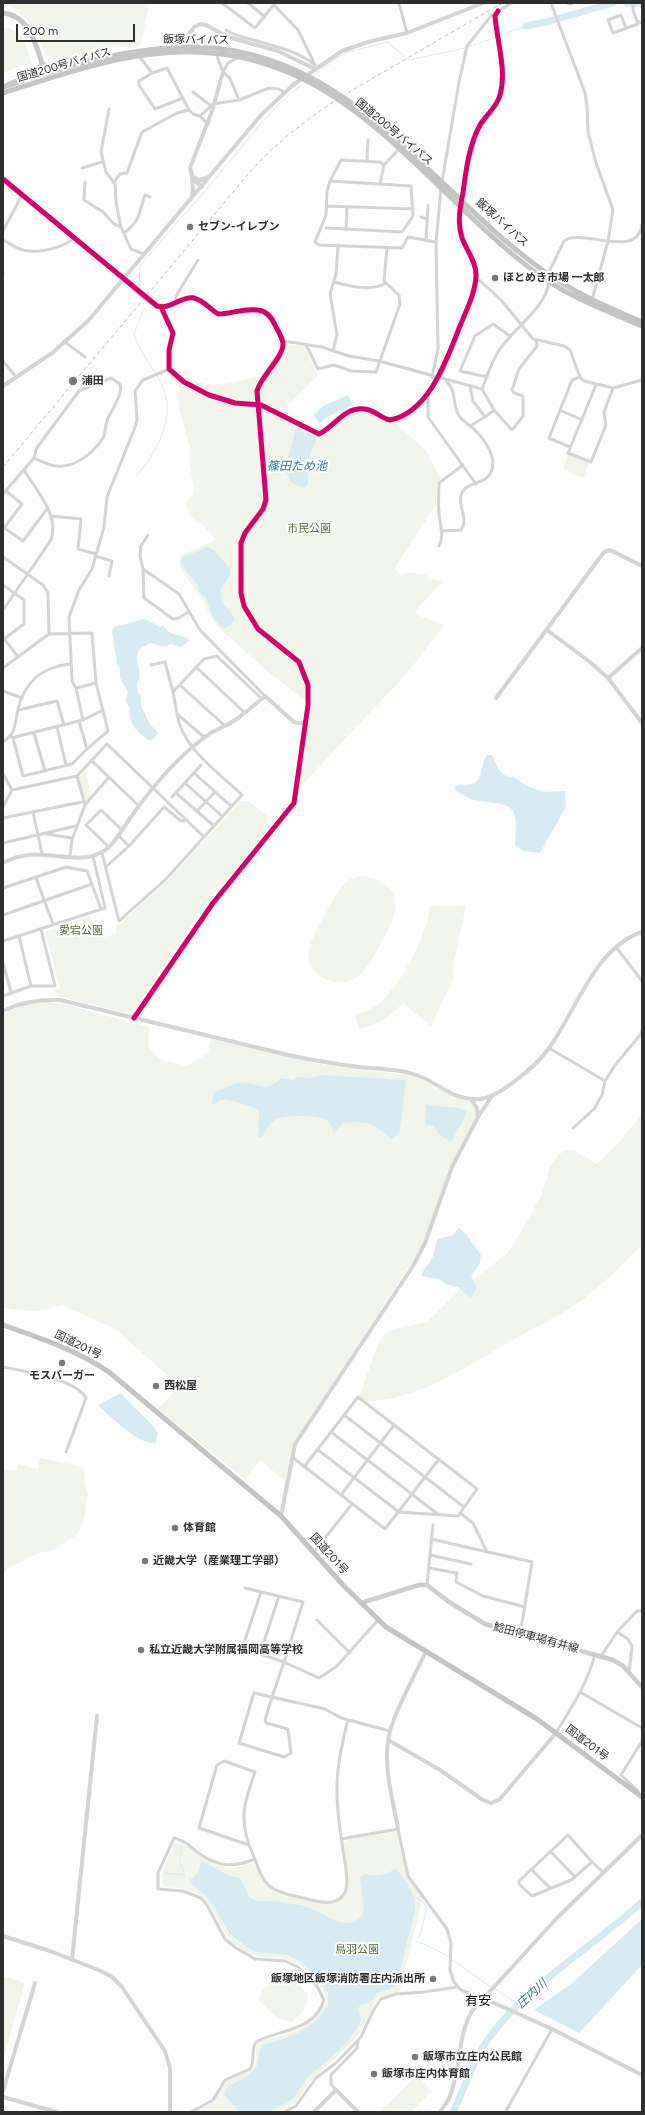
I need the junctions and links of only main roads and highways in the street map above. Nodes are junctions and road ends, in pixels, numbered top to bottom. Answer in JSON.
{"nodes":[{"id":1,"x":3,"y":13,"type":"edge"},
{"id":2,"x":87,"y":60,"type":"junction"},
{"id":3,"x":42,"y":63,"type":"junction"},
{"id":4,"x":276,"y":64,"type":"junction"},
{"id":5,"x":3,"y":87,"type":"edge"},
{"id":6,"x":3,"y":93,"type":"edge"},
{"id":7,"x":354,"y":107,"type":"junction"},
{"id":8,"x":410,"y":154,"type":"junction"},
{"id":9,"x":642,"y":322,"type":"edge"},
{"id":10,"x":642,"y":326,"type":"edge"},
{"id":11,"x":3,"y":1325,"type":"edge"},
{"id":12,"x":361,"y":1603,"type":"junction"},
{"id":13,"x":642,"y":1688,"type":"edge"},
{"id":14,"x":640,"y":1796,"type":"edge"}],
"edges":[{"from":1,"to":3,"type":"main road"},
{"from":2,"to":3,"type":"main road"},
{"from":2,"to":4,"type":"highway","name":"飯塚バイパス"},
{"from":2,"to":5,"type":"highway","name":"飯塚バイパス"},
{"from":3,"to":5,"type":"main road"},
{"from":4,"to":6,"type":"highway","name":"国道200号バイパス"},
{"from":4,"to":7,"type":"highway","name":"国道200号バイパス"},
{"from":7,"to":8,"type":"highway","name":"飯塚バイパス"},
{"from":7,"to":8,"type":"highway","name":"国道200号バイパス"},
{"from":8,"to":9,"type":"highway","name":"飯塚バイパス"},
{"from":8,"to":10,"type":"highway","name":"国道200号バイパス"},
{"from":11,"to":12,"type":"highway","name":"国道201号"},
{"from":12,"to":13,"type":"main road","name":"鯰田停車場有井線"},
{"from":12,"to":14,"type":"highway","name":"国道201号"}]}
